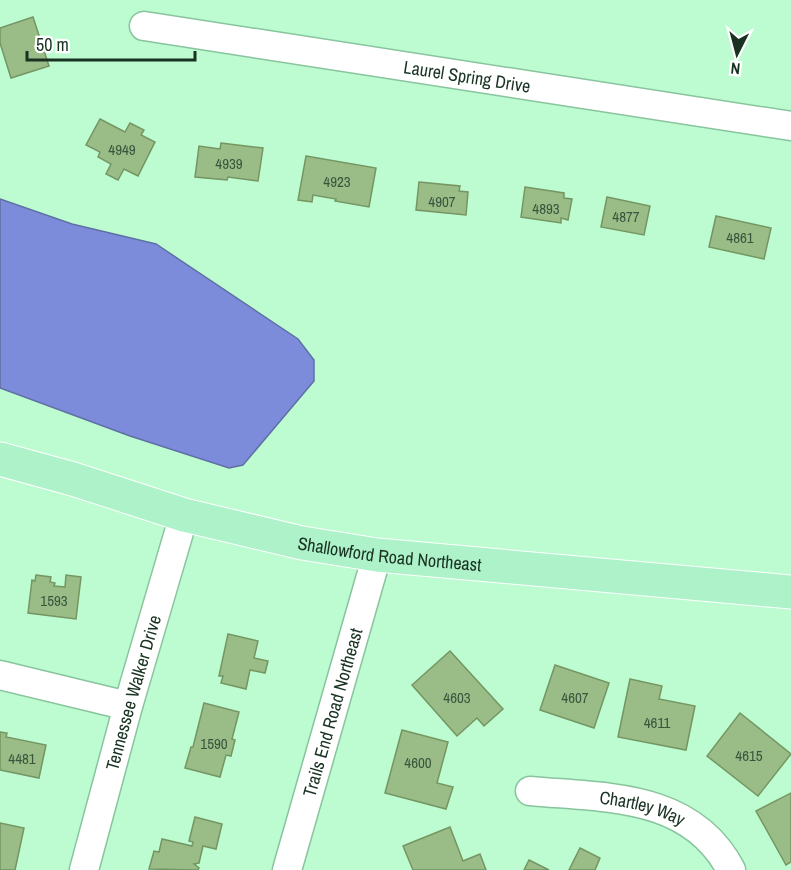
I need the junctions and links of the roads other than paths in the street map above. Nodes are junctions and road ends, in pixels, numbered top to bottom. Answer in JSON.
{"nodes":[{"id":1,"x":144,"y":26,"type":"dead end"},
{"id":2,"x":791,"y":126,"type":"edge"},
{"id":3,"x":0,"y":459,"type":"edge"},
{"id":4,"x":184,"y":515,"type":"junction"},
{"id":5,"x":377,"y":555,"type":"junction"},
{"id":6,"x":791,"y":592,"type":"edge"},
{"id":7,"x":0,"y":675,"type":"edge"},
{"id":8,"x":128,"y":706,"type":"junction"},
{"id":9,"x":530,"y":791,"type":"dead end"},
{"id":10,"x":84,"y":870,"type":"edge"},
{"id":11,"x":287,"y":870,"type":"edge"},
{"id":12,"x":731,"y":870,"type":"edge"}],
"edges":[{"from":1,"to":2,"type":"street","name":"Laurel Spring Drive"},
{"from":3,"to":4,"type":"main road","name":"Shallowford Road Northeast"},
{"from":4,"to":5,"type":"main road","name":"Shallowford Road Northeast"},
{"from":4,"to":8,"type":"street","name":"Tennessee Walker Drive"},
{"from":5,"to":6,"type":"main road","name":"Shallowford Road Northeast"},
{"from":5,"to":11,"type":"street","name":"Trails End Road Northeast"},
{"from":7,"to":8,"type":"street"},
{"from":8,"to":10,"type":"street","name":"Tennessee Walker Drive"},
{"from":9,"to":12,"type":"street","name":"Chartley Way"}]}
